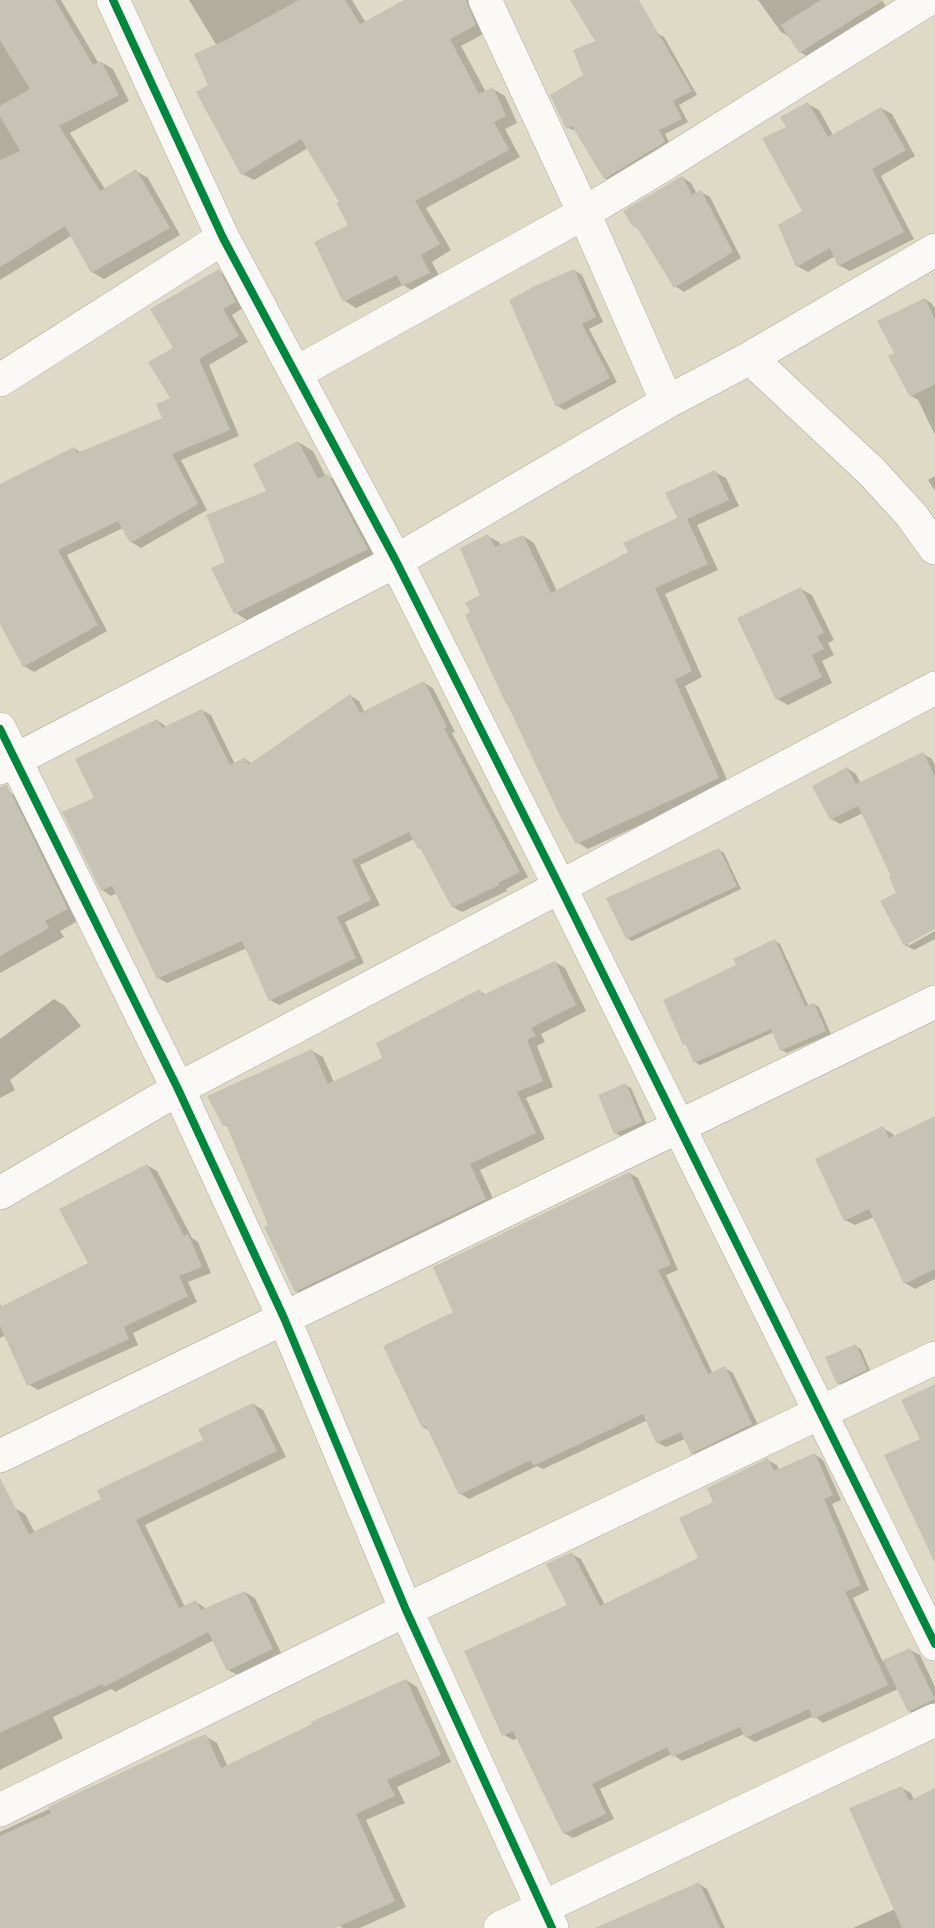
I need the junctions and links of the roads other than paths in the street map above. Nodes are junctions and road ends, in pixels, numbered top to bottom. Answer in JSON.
{"nodes":[{"id":1,"x":113,"y":0,"type":"edge"},
{"id":2,"x":485,"y":0,"type":"edge"},
{"id":3,"x":929,"y":0,"type":"edge"},
{"id":4,"x":935,"y":6,"type":"edge"},
{"id":5,"x":584,"y":213,"type":"junction"},
{"id":6,"x":223,"y":237,"type":"junction"},
{"id":7,"x":935,"y":250,"type":"edge"},
{"id":8,"x":750,"y":358,"type":"junction"},
{"id":9,"x":296,"y":373,"type":"junction"},
{"id":10,"x":0,"y":380,"type":"edge"},
{"id":11,"x":667,"y":402,"type":"junction"},
{"id":12,"x":935,"y":548,"type":"edge"},
{"id":13,"x":396,"y":561,"type":"junction"},
{"id":14,"x":935,"y":688,"type":"edge"},
{"id":15,"x":0,"y":729,"type":"edge"},
{"id":16,"x":8,"y":764,"type":"edge"},
{"id":17,"x":560,"y":887,"type":"junction"},
{"id":18,"x":935,"y":1002,"type":"edge"},
{"id":19,"x":178,"y":1089,"type":"junction"},
{"id":20,"x":678,"y":1127,"type":"junction"},
{"id":21,"x":0,"y":1193,"type":"edge"},
{"id":22,"x":284,"y":1318,"type":"junction"},
{"id":23,"x":935,"y":1358,"type":"edge"},
{"id":24,"x":821,"y":1413,"type":"junction"},
{"id":25,"x":0,"y":1456,"type":"edge"},
{"id":26,"x":406,"y":1610,"type":"junction"},
{"id":27,"x":935,"y":1644,"type":"edge"},
{"id":28,"x":935,"y":1720,"type":"edge"},
{"id":29,"x":0,"y":1810,"type":"edge"},
{"id":30,"x":548,"y":1918,"type":"edge"},
{"id":31,"x":500,"y":1928,"type":"edge"}],
"edges":[{"from":1,"to":6,"type":"street"},
{"from":2,"to":5,"type":"street"},
{"from":3,"to":4,"type":"street"},
{"from":3,"to":5,"type":"street"},
{"from":5,"to":9,"type":"street"},
{"from":5,"to":11,"type":"street"},
{"from":6,"to":9,"type":"street"},
{"from":6,"to":10,"type":"street"},
{"from":7,"to":8,"type":"street"},
{"from":8,"to":11,"type":"street"},
{"from":8,"to":12,"type":"street"},
{"from":9,"to":13,"type":"street"},
{"from":11,"to":13,"type":"street"},
{"from":13,"to":16,"type":"street"},
{"from":13,"to":17,"type":"street"},
{"from":14,"to":17,"type":"street"},
{"from":15,"to":16,"type":"street"},
{"from":16,"to":19,"type":"street"},
{"from":17,"to":19,"type":"street"},
{"from":17,"to":20,"type":"street"},
{"from":18,"to":20,"type":"street"},
{"from":19,"to":21,"type":"street"},
{"from":19,"to":22,"type":"street"},
{"from":20,"to":22,"type":"street"},
{"from":20,"to":24,"type":"street"},
{"from":22,"to":25,"type":"street"},
{"from":22,"to":26,"type":"street"},
{"from":23,"to":24,"type":"street"},
{"from":24,"to":26,"type":"street"},
{"from":24,"to":27,"type":"street"},
{"from":26,"to":29,"type":"street"},
{"from":26,"to":30,"type":"street"},
{"from":28,"to":30,"type":"street"},
{"from":30,"to":31,"type":"street"}]}
